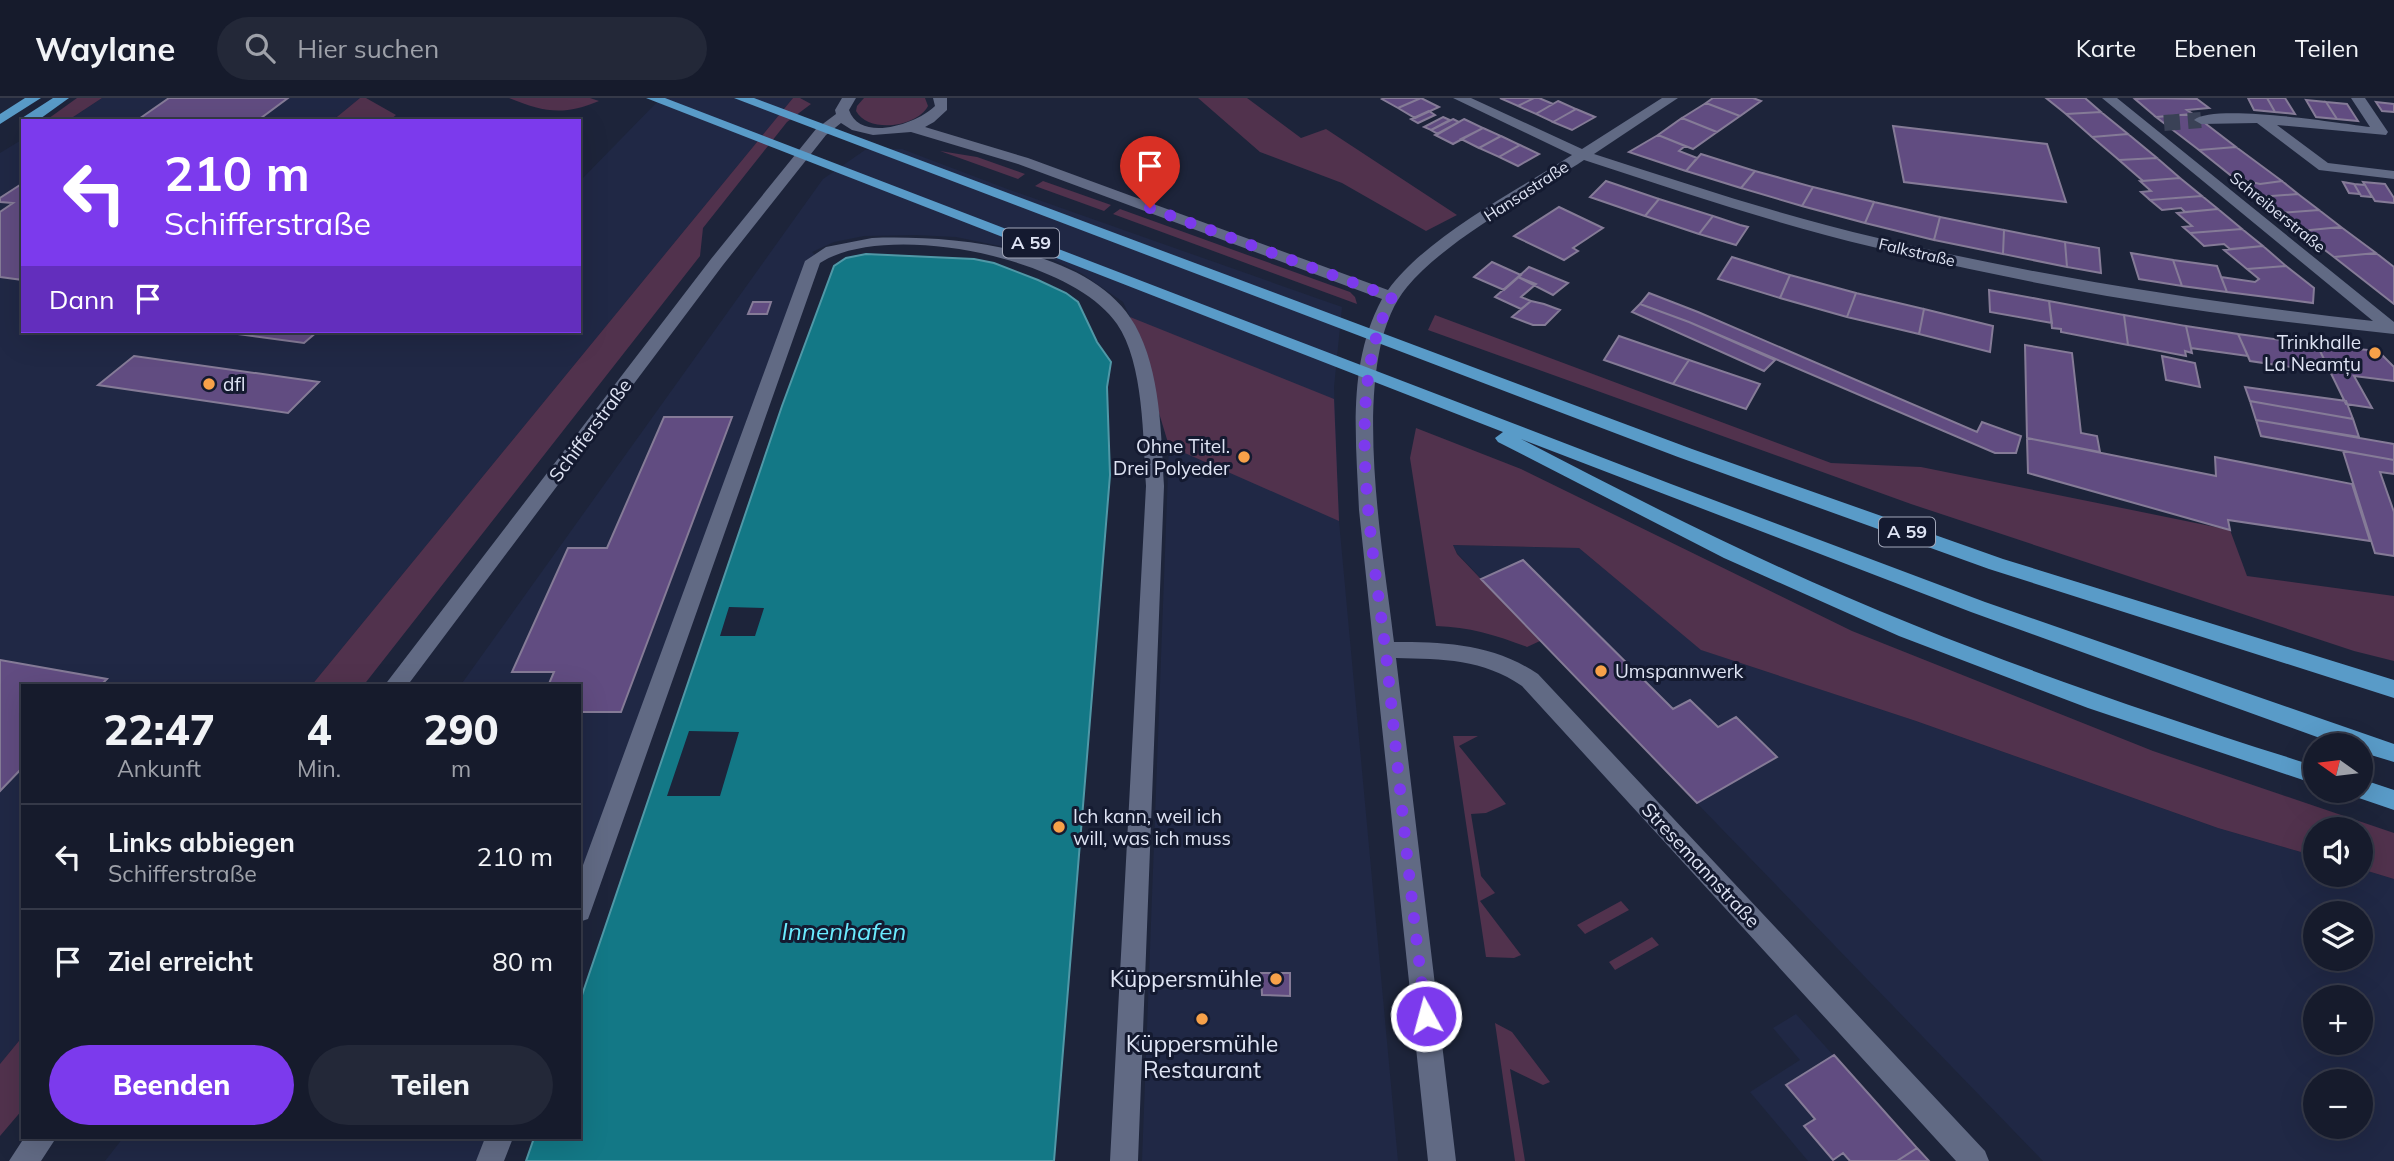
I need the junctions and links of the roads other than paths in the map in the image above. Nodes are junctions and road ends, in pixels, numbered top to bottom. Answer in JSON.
{"nodes":[{"id":1,"x":34,"y":98,"type":"edge"},
{"id":2,"x":62,"y":98,"type":"edge"},
{"id":3,"x":653,"y":98,"type":"edge"},
{"id":4,"x":740,"y":98,"type":"edge"},
{"id":5,"x":849,"y":98,"type":"edge"},
{"id":6,"x":940,"y":98,"type":"edge"},
{"id":7,"x":1460,"y":98,"type":"edge"},
{"id":8,"x":1671,"y":98,"type":"edge"},
{"id":9,"x":2109,"y":98,"type":"edge"},
{"id":10,"x":2358,"y":98,"type":"edge"},
{"id":11,"x":842,"y":116,"type":"junction"},
{"id":12,"x":936,"y":116,"type":"junction"},
{"id":13,"x":30,"y":119,"type":"edge"},
{"id":14,"x":2260,"y":119,"type":"junction"},
{"id":15,"x":0,"y":120,"type":"edge"},
{"id":16,"x":2201,"y":120,"type":"tunnel mouth"},
{"id":17,"x":2164,"y":123,"type":"tunnel mouth"},
{"id":18,"x":21,"y":124,"type":"edge"},
{"id":19,"x":2141,"y":124,"type":"junction"},
{"id":20,"x":914,"y":128,"type":"junction"},
{"id":21,"x":859,"y":129,"type":"junction"},
{"id":22,"x":2387,"y":132,"type":"edge"},
{"id":23,"x":0,"y":135,"type":"edge"},
{"id":24,"x":1583,"y":155,"type":"junction"},
{"id":25,"x":1023,"y":161,"type":"junction"},
{"id":26,"x":786,"y":174,"type":"junction"},
{"id":27,"x":2394,"y":175,"type":"edge"},
{"id":28,"x":1392,"y":297,"type":"junction"},
{"id":29,"x":2392,"y":329,"type":"edge"},
{"id":30,"x":1409,"y":388,"type":"junction"},
{"id":31,"x":1385,"y":650,"type":"junction"},
{"id":32,"x":397,"y":684,"type":"edge"},
{"id":33,"x":2394,"y":689,"type":"edge"},
{"id":34,"x":2394,"y":752,"type":"edge"},
{"id":35,"x":2303,"y":771,"type":"edge"},
{"id":36,"x":2373,"y":793,"type":"edge"},
{"id":37,"x":2394,"y":800,"type":"edge"},
{"id":38,"x":581,"y":905,"type":"edge"},
{"id":39,"x":41,"y":1139,"type":"edge"},
{"id":40,"x":499,"y":1139,"type":"edge"},
{"id":41,"x":23,"y":1161,"type":"edge"},
{"id":42,"x":490,"y":1161,"type":"edge"},
{"id":43,"x":1124,"y":1161,"type":"edge"},
{"id":44,"x":1442,"y":1161,"type":"edge"},
{"id":45,"x":1975,"y":1161,"type":"edge"}],
"edges":[{"from":1,"to":15,"type":"highway"},
{"from":2,"to":13,"type":"highway"},
{"from":3,"to":30,"type":"highway","number":"A 59"},
{"from":4,"to":33,"type":"highway","number":"A 59"},
{"from":5,"to":11,"type":"street","name":"Schifferstraße"},
{"from":6,"to":12,"type":"street"},
{"from":7,"to":24,"type":"street","name":"Falkstraße"},
{"from":8,"to":24,"type":"street","name":"Hansastraße"},
{"from":9,"to":19,"type":"street","name":"Schreiberstraße"},
{"from":10,"to":22,"type":"street"},
{"from":11,"to":21,"type":"street"},
{"from":11,"to":26,"type":"street","name":"Schifferstraße"},
{"from":12,"to":20,"type":"street","name":"Schifferstraße"},
{"from":12,"to":25,"type":"street","name":"Schifferstraße"},
{"from":14,"to":16,"type":"street"},
{"from":14,"to":22,"type":"street"},
{"from":14,"to":27,"type":"street"},
{"from":17,"to":19,"type":"street"},
{"from":18,"to":23,"type":"highway"},
{"from":19,"to":29,"type":"street","name":"Schreiberstraße"},
{"from":20,"to":21,"type":"street","name":"Schifferstraße"},
{"from":20,"to":25,"type":"street","name":"Schifferstraße"},
{"from":21,"to":26,"type":"street","name":"Schifferstraße"},
{"from":24,"to":28,"type":"street","name":"Hansastraße"},
{"from":24,"to":29,"type":"street","name":"Falkstraße"},
{"from":25,"to":28,"type":"street","name":"Schifferstraße"},
{"from":26,"to":32,"type":"street","name":"Schifferstraße"},
{"from":28,"to":31,"type":"street","name":"Hansastraße"},
{"from":30,"to":34,"type":"highway","number":"A 59"},
{"from":30,"to":35,"type":"highway"},
{"from":31,"to":44,"type":"street","name":"Hansastraße"},
{"from":31,"to":45,"type":"street","name":"Stresemannstraße"},
{"from":36,"to":37,"type":"highway"},
{"from":38,"to":43,"type":"street"},
{"from":39,"to":41,"type":"street"},
{"from":40,"to":42,"type":"street"}]}
